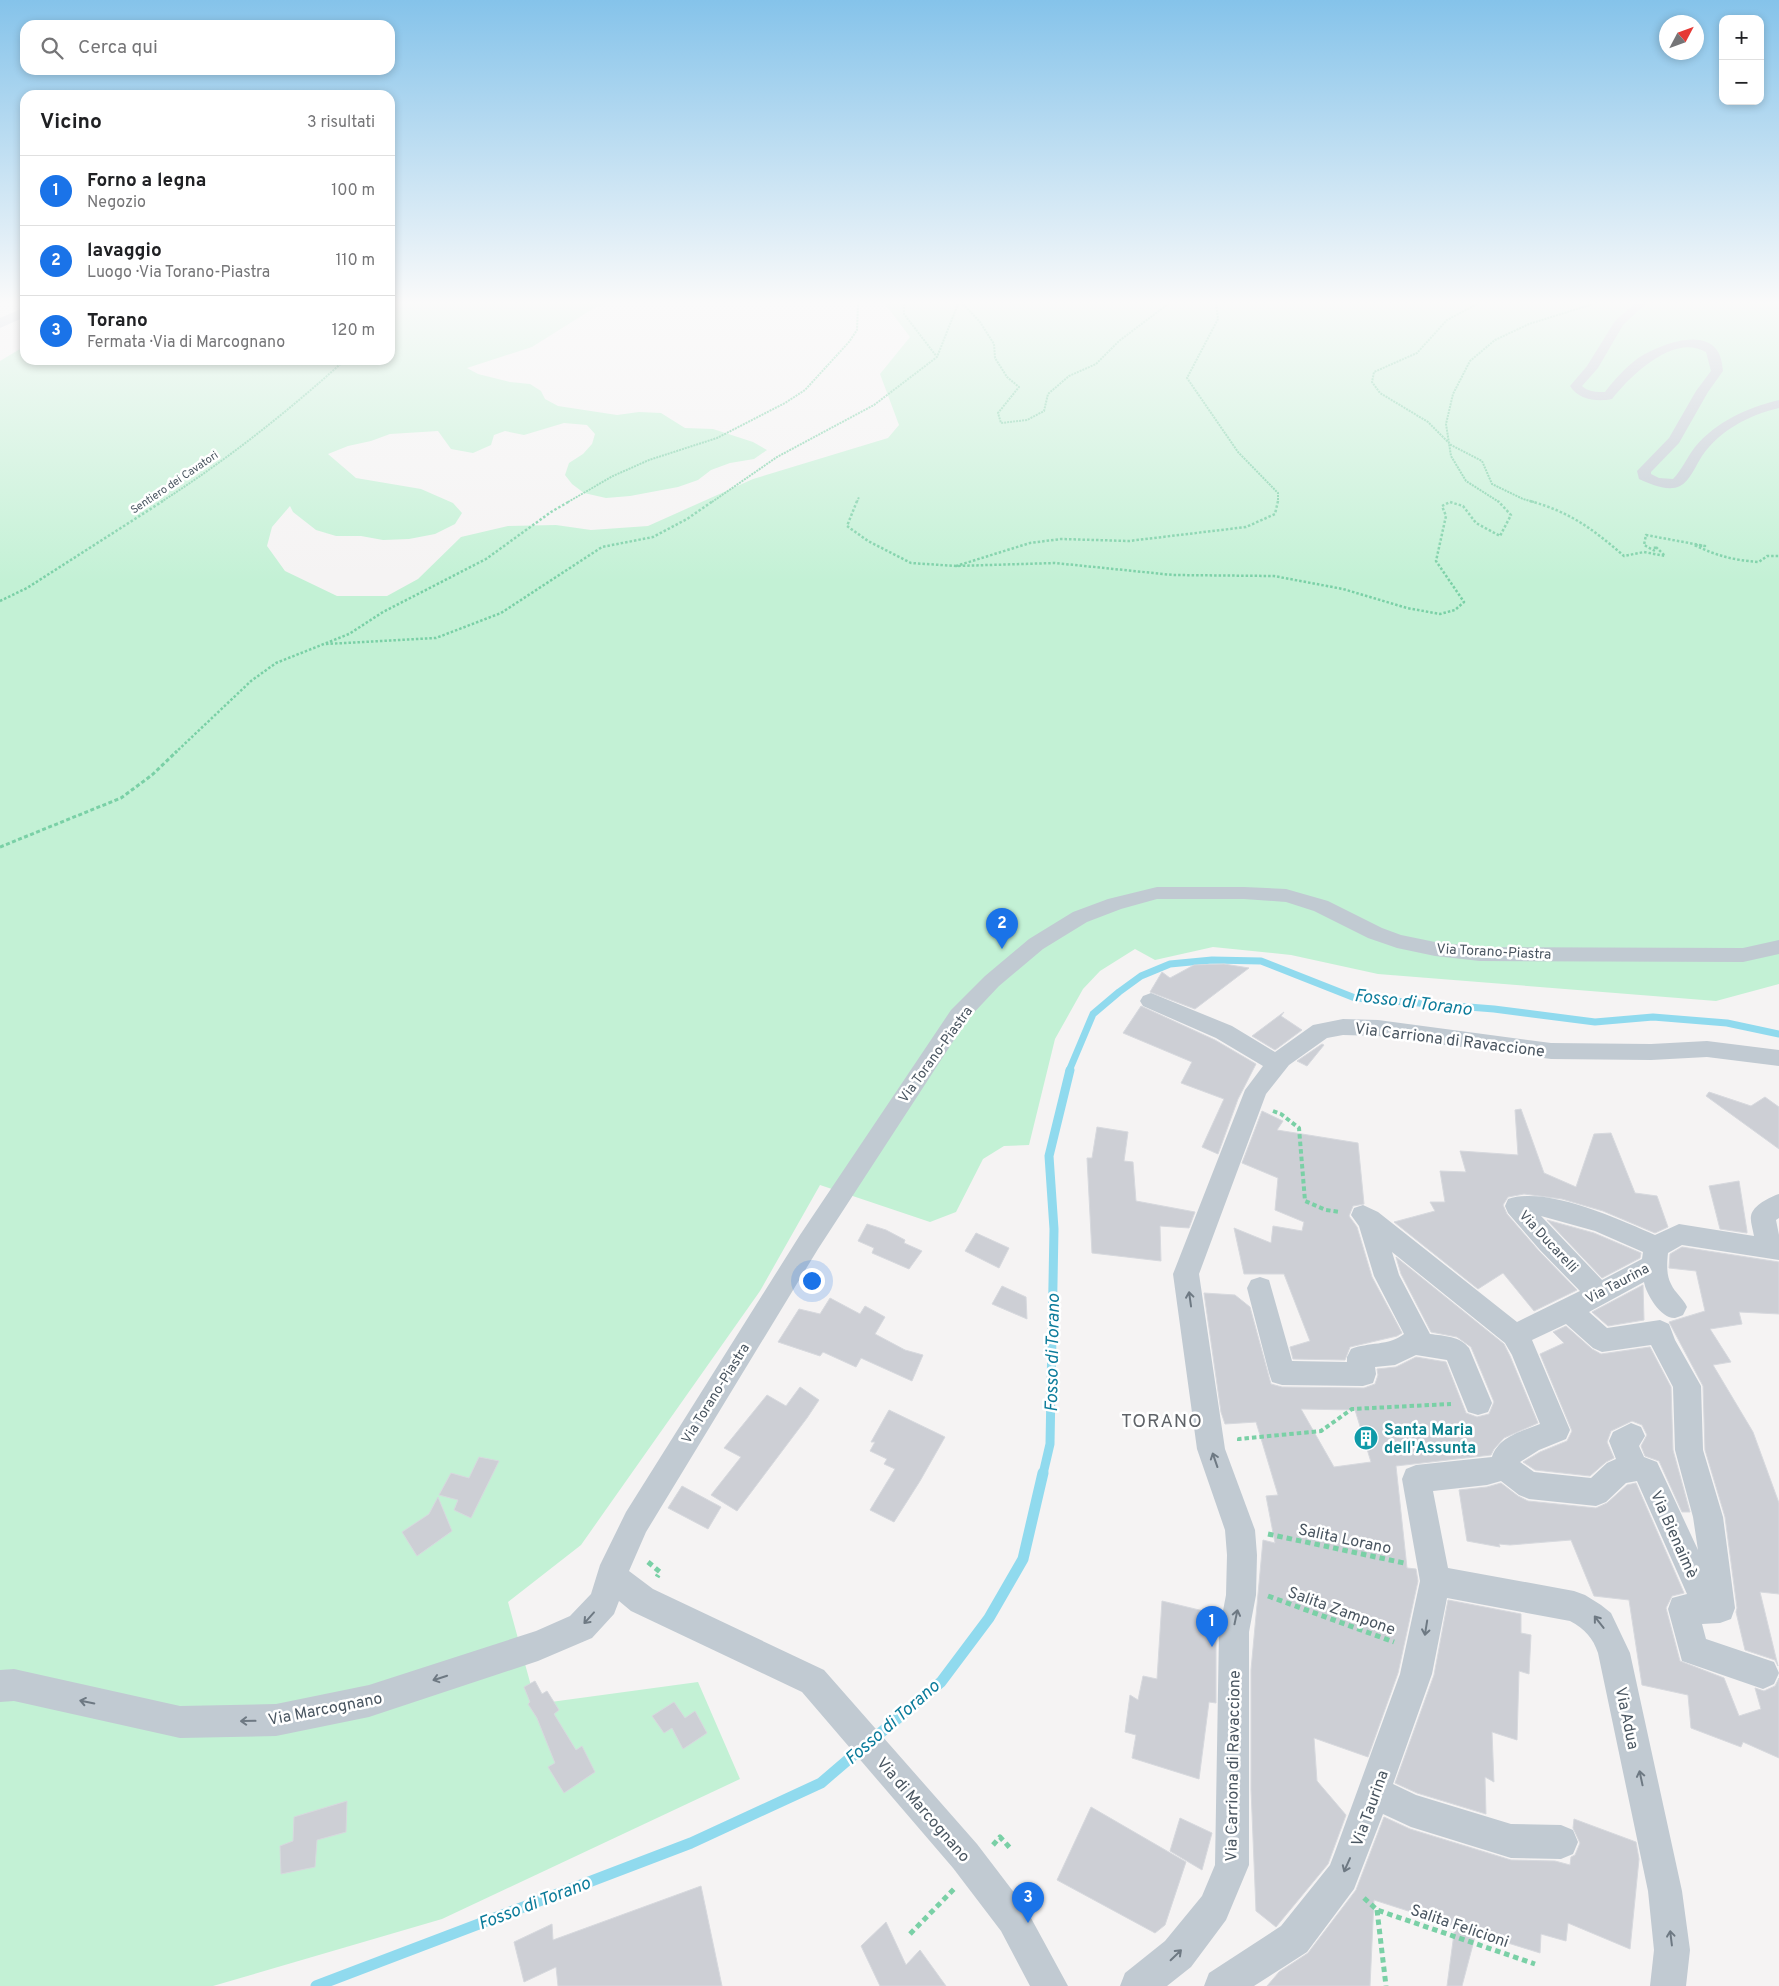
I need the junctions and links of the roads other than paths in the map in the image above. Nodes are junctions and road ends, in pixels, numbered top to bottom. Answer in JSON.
{"nodes":[{"id":1,"x":1699,"y":397,"type":"edge"},
{"id":2,"x":1779,"y":404,"type":"edge"},
{"id":3,"x":1779,"y":947,"type":"edge"},
{"id":4,"x":1151,"y":1001,"type":"dead end"},
{"id":5,"x":1779,"y":1058,"type":"edge"},
{"id":6,"x":1277,"y":1064,"type":"junction"},
{"id":7,"x":1779,"y":1204,"type":"edge"},
{"id":8,"x":1774,"y":1249,"type":"edge"},
{"id":9,"x":1655,"y":1256,"type":"junction"},
{"id":10,"x":1260,"y":1288,"type":"dead end"},
{"id":11,"x":1599,"y":1294,"type":"junction"},
{"id":12,"x":1674,"y":1307,"type":"dead end"},
{"id":13,"x":1568,"y":1310,"type":"junction"},
{"id":14,"x":1514,"y":1335,"type":"junction"},
{"id":15,"x":1414,"y":1344,"type":"junction"},
{"id":16,"x":1478,"y":1403,"type":"road end"},
{"id":17,"x":1631,"y":1436,"type":"dead end"},
{"id":18,"x":1504,"y":1467,"type":"junction"},
{"id":19,"x":1634,"y":1467,"type":"junction"},
{"id":20,"x":612,"y":1576,"type":"junction"},
{"id":21,"x":1435,"y":1580,"type":"junction"},
{"id":22,"x":1709,"y":1609,"type":"junction"},
{"id":23,"x":1764,"y":1673,"type":"dead end"},
{"id":24,"x":0,"y":1686,"type":"edge"},
{"id":25,"x":1374,"y":1792,"type":"junction"},
{"id":26,"x":1560,"y":1842,"type":"dead end"},
{"id":27,"x":1050,"y":1986,"type":"edge"},
{"id":28,"x":1138,"y":1986,"type":"edge"},
{"id":29,"x":1222,"y":1986,"type":"edge"},
{"id":30,"x":1668,"y":1986,"type":"edge"}],
"edges":[{"from":1,"to":2,"type":"street"},
{"from":3,"to":20,"type":"street","name":"Via Torano-Piastra"},
{"from":4,"to":6,"type":"street"},
{"from":5,"to":6,"type":"street","name":"Via Carriona di Ravaccione"},
{"from":28,"to":6,"type":"street","name":"Via Carriona di Ravaccione","one_way":true},
{"from":7,"to":8,"type":"street"},
{"from":8,"to":9,"type":"street","name":"Via Taurina"},
{"from":9,"to":11,"type":"street","name":"Via Taurina"},
{"from":9,"to":11,"type":"street","name":"Via Ducarelli"},
{"from":9,"to":12,"type":"street"},
{"from":10,"to":15,"type":"street"},
{"from":11,"to":13,"type":"street","name":"Via Taurina"},
{"from":13,"to":14,"type":"street","name":"Via Taurina"},
{"from":13,"to":22,"type":"street"},
{"from":14,"to":15,"type":"street"},
{"from":14,"to":18,"type":"street"},
{"from":15,"to":16,"type":"street"},
{"from":17,"to":19,"type":"street","name":"Via Bienaimè"},
{"from":18,"to":19,"type":"street"},
{"from":18,"to":21,"type":"street"},
{"from":19,"to":22,"type":"street","name":"Via Bienaimè"},
{"from":20,"to":24,"type":"street","name":"Via Marcognano","one_way":true},
{"from":20,"to":27,"type":"street","name":"Via di Marcognano"},
{"from":21,"to":25,"type":"street","name":"Via Taurina","one_way":true},
{"from":30,"to":21,"type":"street","name":"Via Adua","one_way":true},
{"from":22,"to":23,"type":"street"},
{"from":25,"to":26,"type":"street"},
{"from":25,"to":29,"type":"street","name":"Via Taurina","one_way":true}]}
